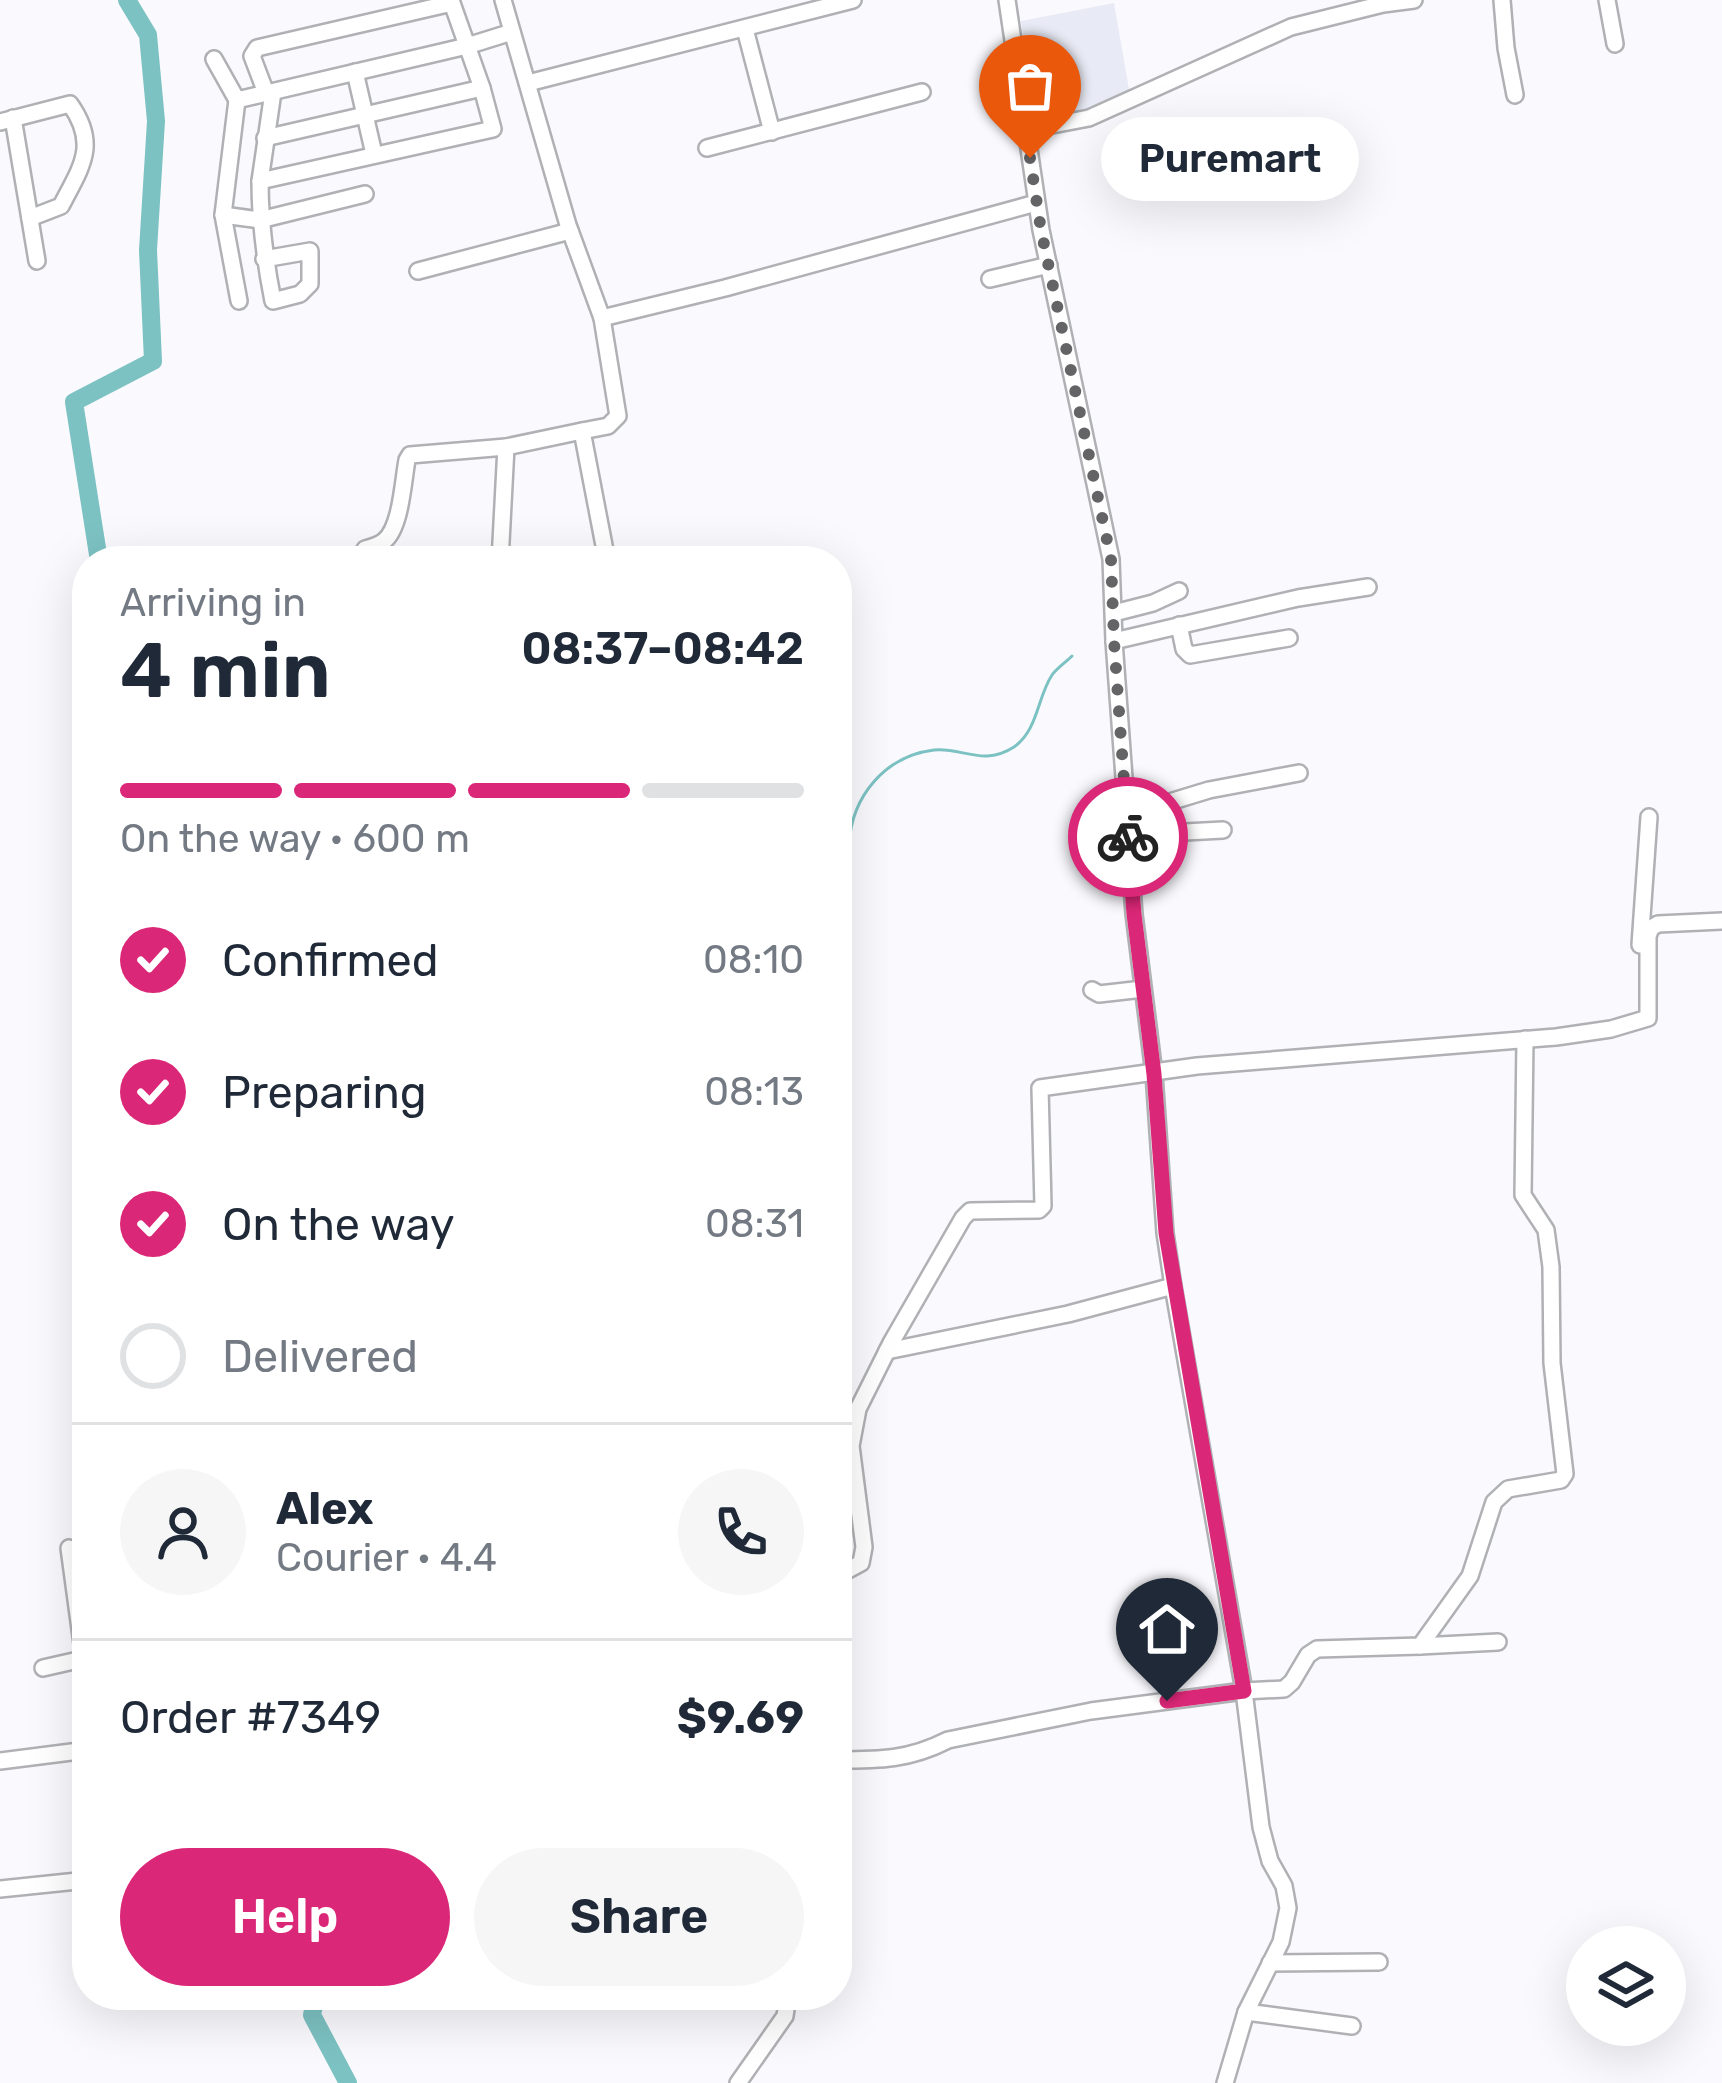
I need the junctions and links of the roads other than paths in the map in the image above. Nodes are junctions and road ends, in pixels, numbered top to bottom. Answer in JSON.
{"nodes":[{"id":1,"x":503,"y":0,"type":"edge"},
{"id":2,"x":853,"y":0,"type":"edge"},
{"id":3,"x":1007,"y":0,"type":"edge"},
{"id":4,"x":1414,"y":0,"type":"edge"},
{"id":5,"x":1502,"y":0,"type":"edge"},
{"id":6,"x":1607,"y":0,"type":"edge"},
{"id":7,"x":745,"y":28,"type":"junction"},
{"id":8,"x":512,"y":32,"type":"junction"},
{"id":9,"x":1615,"y":44,"type":"dead end"},
{"id":10,"x":467,"y":46,"type":"junction"},
{"id":11,"x":214,"y":59,"type":"dead end"},
{"id":12,"x":355,"y":72,"type":"junction"},
{"id":13,"x":528,"y":83,"type":"junction"},
{"id":14,"x":482,"y":88,"type":"junction"},
{"id":15,"x":922,"y":92,"type":"dead end"},
{"id":16,"x":270,"y":93,"type":"junction"},
{"id":17,"x":1515,"y":94,"type":"dead end"},
{"id":18,"x":236,"y":100,"type":"junction"},
{"id":19,"x":365,"y":114,"type":"junction"},
{"id":20,"x":7,"y":120,"type":"edge"},
{"id":21,"x":1026,"y":130,"type":"junction"},
{"id":22,"x":772,"y":132,"type":"junction"},
{"id":23,"x":265,"y":138,"type":"junction"},
{"id":24,"x":707,"y":148,"type":"dead end"},
{"id":25,"x":374,"y":154,"type":"junction"},
{"id":26,"x":260,"y":181,"type":"junction"},
{"id":27,"x":365,"y":194,"type":"dead end"},
{"id":28,"x":1036,"y":203,"type":"junction"},
{"id":29,"x":223,"y":215,"type":"junction"},
{"id":30,"x":30,"y":218,"type":"junction"},
{"id":31,"x":260,"y":220,"type":"junction"},
{"id":32,"x":570,"y":231,"type":"junction"},
{"id":33,"x":264,"y":259,"type":"dead end"},
{"id":34,"x":37,"y":261,"type":"dead end"},
{"id":35,"x":1049,"y":265,"type":"junction"},
{"id":36,"x":418,"y":271,"type":"dead end"},
{"id":37,"x":990,"y":279,"type":"dead end"},
{"id":38,"x":238,"y":301,"type":"dead end"},
{"id":39,"x":602,"y":318,"type":"junction"},
{"id":40,"x":582,"y":431,"type":"junction"},
{"id":41,"x":506,"y":447,"type":"junction"},
{"id":42,"x":375,"y":546,"type":"edge"},
{"id":43,"x":501,"y":546,"type":"edge"},
{"id":44,"x":604,"y":546,"type":"edge"},
{"id":45,"x":1368,"y":587,"type":"dead end"},
{"id":46,"x":1179,"y":591,"type":"dead end"},
{"id":47,"x":1114,"y":613,"type":"junction"},
{"id":48,"x":1179,"y":625,"type":"junction"},
{"id":49,"x":1289,"y":638,"type":"dead end"},
{"id":50,"x":1114,"y":641,"type":"junction"},
{"id":51,"x":1299,"y":773,"type":"dead end"},
{"id":52,"x":1127,"y":815,"type":"junction"},
{"id":53,"x":1649,"y":817,"type":"dead end"},
{"id":54,"x":1223,"y":830,"type":"dead end"},
{"id":55,"x":1128,"y":835,"type":"junction"},
{"id":56,"x":1722,"y":922,"type":"edge"},
{"id":57,"x":1143,"y":989,"type":"junction"},
{"id":58,"x":1092,"y":990,"type":"dead end"},
{"id":59,"x":1638,"y":1020,"type":"junction"},
{"id":60,"x":1526,"y":1039,"type":"junction"},
{"id":61,"x":1154,"y":1074,"type":"junction"},
{"id":62,"x":1173,"y":1286,"type":"junction"},
{"id":63,"x":887,"y":1351,"type":"junction"},
{"id":64,"x":852,"y":1441,"type":"edge"},
{"id":65,"x":852,"y":1454,"type":"edge"},
{"id":66,"x":69,"y":1548,"type":"dead end"},
{"id":67,"x":852,"y":1568,"type":"edge"},
{"id":68,"x":72,"y":1569,"type":"edge"},
{"id":69,"x":1498,"y":1642,"type":"dead end"},
{"id":70,"x":1420,"y":1646,"type":"junction"},
{"id":71,"x":72,"y":1662,"type":"edge"},
{"id":72,"x":43,"y":1669,"type":"dead end"},
{"id":73,"x":1244,"y":1691,"type":"junction"},
{"id":74,"x":72,"y":1752,"type":"edge"},
{"id":75,"x":852,"y":1760,"type":"edge"},
{"id":76,"x":0,"y":1761,"type":"edge"},
{"id":77,"x":72,"y":1882,"type":"edge"},
{"id":78,"x":0,"y":1889,"type":"edge"},
{"id":79,"x":1379,"y":1962,"type":"dead end"},
{"id":80,"x":1270,"y":1963,"type":"junction"},
{"id":81,"x":786,"y":2010,"type":"edge"},
{"id":82,"x":1246,"y":2012,"type":"junction"},
{"id":83,"x":1352,"y":2026,"type":"dead end"},
{"id":84,"x":738,"y":2083,"type":"edge"},
{"id":85,"x":1225,"y":2083,"type":"edge"}],
"edges":[{"from":1,"to":8,"type":"street"},
{"from":2,"to":7,"type":"street"},
{"from":3,"to":21,"type":"street"},
{"from":4,"to":21,"type":"street"},
{"from":5,"to":17,"type":"street"},
{"from":6,"to":9,"type":"street"},
{"from":7,"to":13,"type":"street"},
{"from":7,"to":22,"type":"street"},
{"from":8,"to":10,"type":"street"},
{"from":8,"to":13,"type":"street"},
{"from":10,"to":12,"type":"street"},
{"from":10,"to":14,"type":"street"},
{"from":10,"to":16,"type":"street"},
{"from":11,"to":18,"type":"street"},
{"from":12,"to":16,"type":"street"},
{"from":12,"to":19,"type":"street"},
{"from":13,"to":32,"type":"street"},
{"from":14,"to":19,"type":"street"},
{"from":14,"to":25,"type":"street"},
{"from":15,"to":22,"type":"street"},
{"from":16,"to":18,"type":"street"},
{"from":16,"to":23,"type":"street"},
{"from":18,"to":29,"type":"street"},
{"from":19,"to":23,"type":"street"},
{"from":19,"to":25,"type":"street"},
{"from":20,"to":30,"type":"street"},
{"from":20,"to":30,"type":"street"},
{"from":21,"to":28,"type":"street"},
{"from":22,"to":24,"type":"street"},
{"from":23,"to":26,"type":"street"},
{"from":25,"to":26,"type":"street"},
{"from":26,"to":31,"type":"street"},
{"from":27,"to":31,"type":"street"},
{"from":28,"to":35,"type":"street"},
{"from":28,"to":39,"type":"street"},
{"from":29,"to":31,"type":"street"},
{"from":29,"to":38,"type":"street"},
{"from":30,"to":34,"type":"street"},
{"from":31,"to":33,"type":"street"},
{"from":32,"to":36,"type":"street"},
{"from":32,"to":39,"type":"street"},
{"from":35,"to":37,"type":"street"},
{"from":35,"to":47,"type":"street"},
{"from":39,"to":40,"type":"street"},
{"from":40,"to":41,"type":"street"},
{"from":40,"to":44,"type":"street"},
{"from":41,"to":42,"type":"street"},
{"from":41,"to":43,"type":"street"},
{"from":45,"to":48,"type":"street"},
{"from":46,"to":47,"type":"street"},
{"from":47,"to":50,"type":"street"},
{"from":48,"to":49,"type":"street"},
{"from":48,"to":50,"type":"street"},
{"from":50,"to":52,"type":"street"},
{"from":51,"to":52,"type":"street"},
{"from":52,"to":55,"type":"street"},
{"from":53,"to":59,"type":"street"},
{"from":54,"to":55,"type":"street"},
{"from":55,"to":57,"type":"street"},
{"from":56,"to":59,"type":"street"},
{"from":57,"to":58,"type":"street"},
{"from":57,"to":61,"type":"street"},
{"from":59,"to":60,"type":"street"},
{"from":60,"to":61,"type":"street"},
{"from":60,"to":70,"type":"street"},
{"from":61,"to":62,"type":"street"},
{"from":61,"to":63,"type":"street"},
{"from":62,"to":63,"type":"street"},
{"from":62,"to":73,"type":"street"},
{"from":63,"to":64,"type":"street"},
{"from":65,"to":67,"type":"street"},
{"from":66,"to":68,"type":"street"},
{"from":69,"to":70,"type":"street"},
{"from":70,"to":73,"type":"street"},
{"from":71,"to":72,"type":"street"},
{"from":73,"to":75,"type":"street"},
{"from":73,"to":80,"type":"street"},
{"from":74,"to":76,"type":"street"},
{"from":77,"to":78,"type":"street"},
{"from":79,"to":80,"type":"street"},
{"from":80,"to":82,"type":"street"},
{"from":81,"to":84,"type":"street"},
{"from":82,"to":83,"type":"street"},
{"from":82,"to":85,"type":"street"}]}
